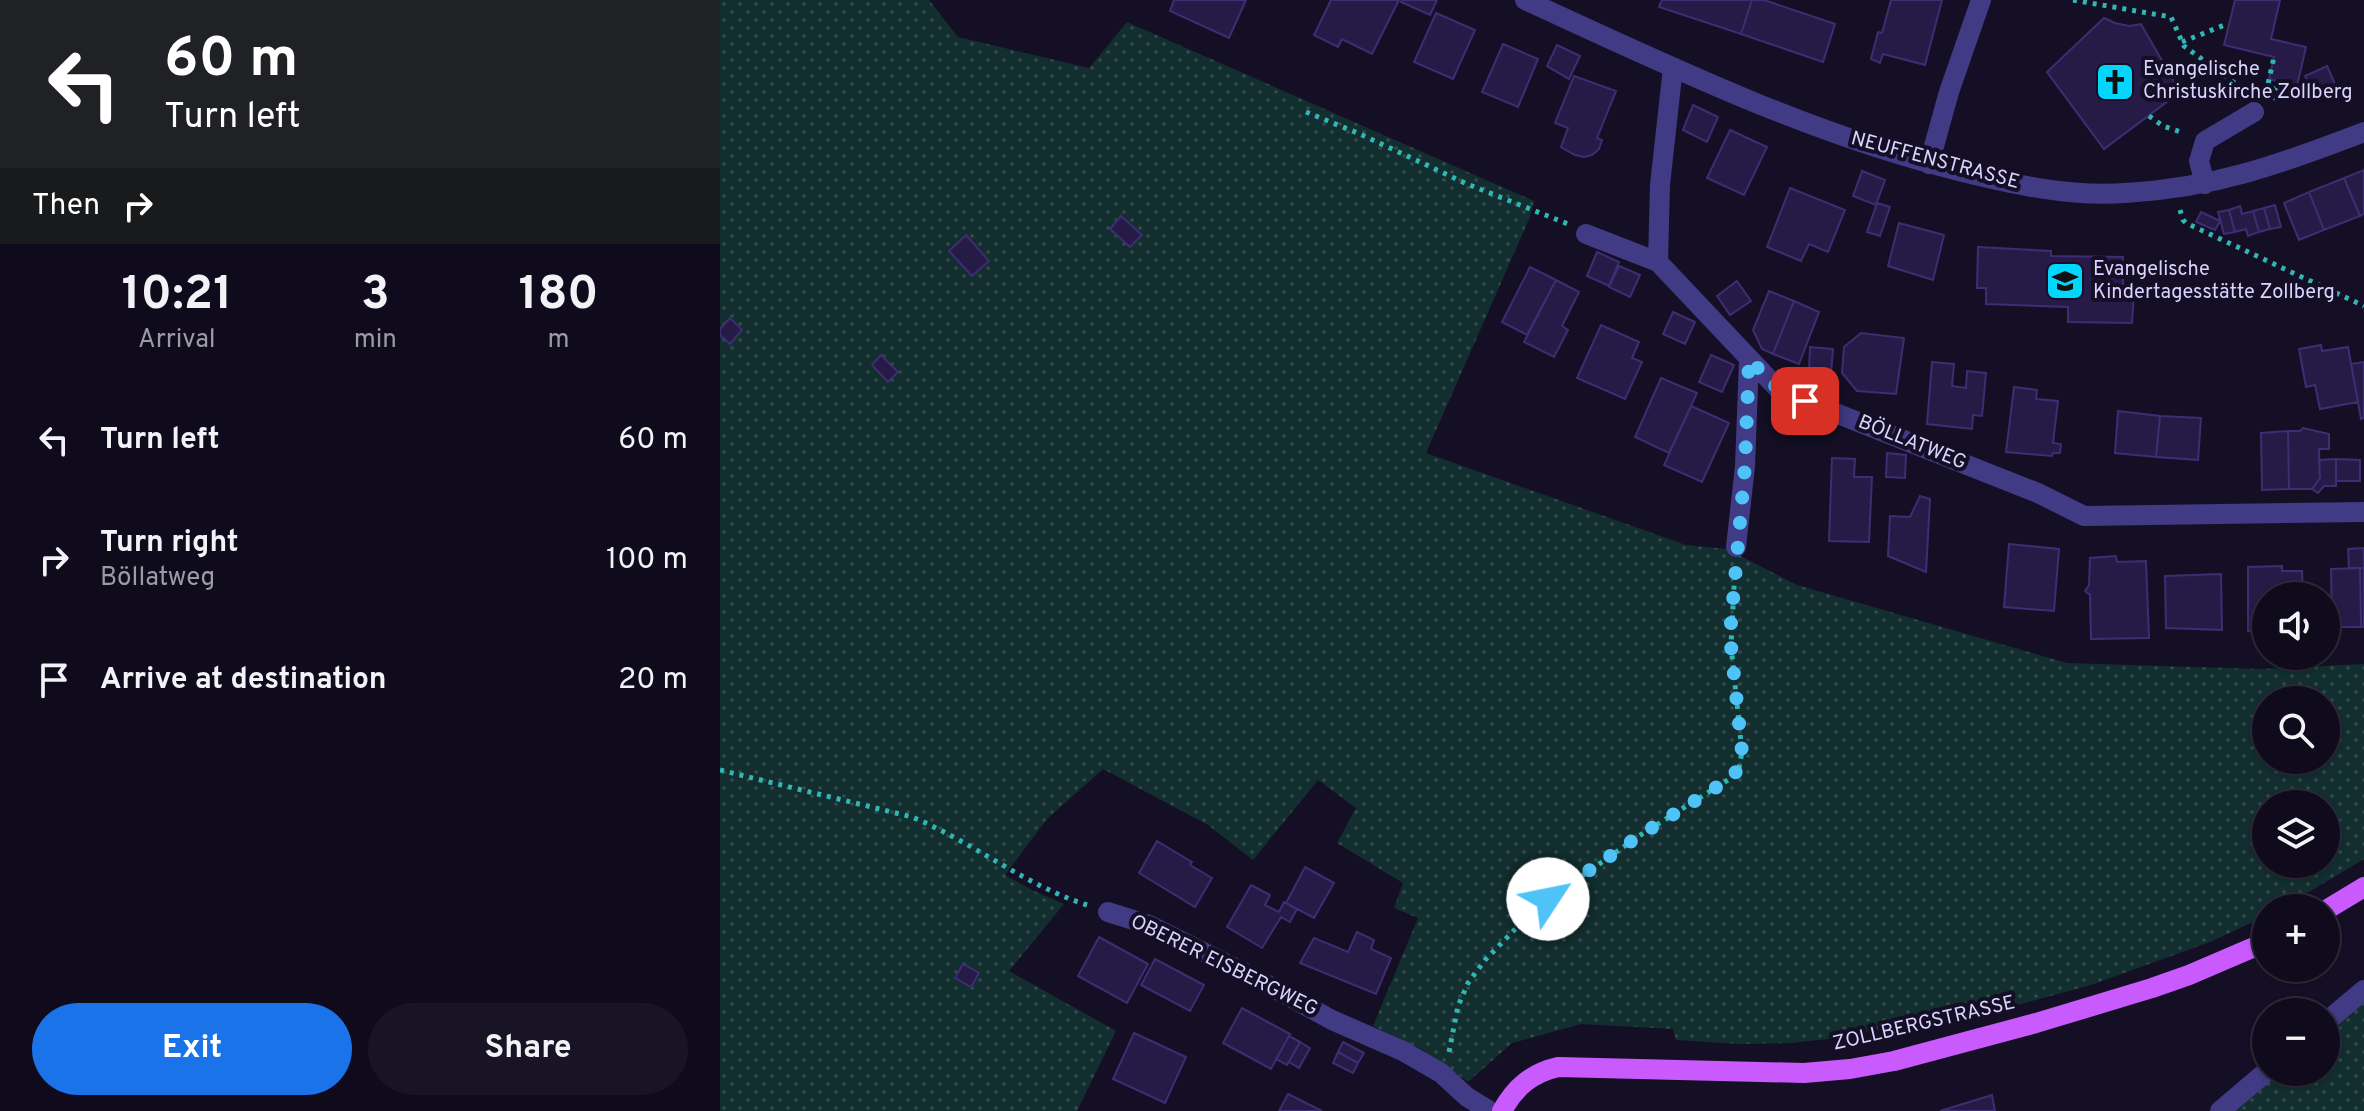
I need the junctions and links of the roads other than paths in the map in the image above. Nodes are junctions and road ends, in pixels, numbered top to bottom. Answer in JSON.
{"nodes":[{"id":1,"x":1525,"y":0,"type":"edge"},
{"id":2,"x":1981,"y":0,"type":"edge"},
{"id":3,"x":1673,"y":67,"type":"junction"},
{"id":4,"x":2250,"y":104,"type":"road end"},
{"id":5,"x":2364,"y":132,"type":"edge"},
{"id":6,"x":1929,"y":164,"type":"junction"},
{"id":7,"x":2205,"y":184,"type":"junction"},
{"id":8,"x":1586,"y":234,"type":"road end"},
{"id":9,"x":1658,"y":262,"type":"junction"},
{"id":10,"x":1749,"y":359,"type":"junction"},
{"id":11,"x":2364,"y":512,"type":"edge"},
{"id":12,"x":1736,"y":547,"type":"road end"},
{"id":13,"x":2364,"y":887,"type":"edge"},
{"id":14,"x":2340,"y":902,"type":"edge"},
{"id":15,"x":1108,"y":912,"type":"road end"},
{"id":16,"x":2252,"y":948,"type":"edge"},
{"id":17,"x":2364,"y":990,"type":"edge"},
{"id":18,"x":2340,"y":1010,"type":"edge"},
{"id":19,"x":2252,"y":1084,"type":"edge"},
{"id":20,"x":1490,"y":1111,"type":"edge"},
{"id":21,"x":1502,"y":1111,"type":"edge"},
{"id":22,"x":2220,"y":1111,"type":"edge"}],
"edges":[{"from":1,"to":3,"type":"street","name":"NEUFFENSTRASSE"},
{"from":2,"to":6,"type":"street"},
{"from":3,"to":6,"type":"street","name":"NEUFFENSTRASSE"},
{"from":3,"to":9,"type":"street"},
{"from":4,"to":7,"type":"street"},
{"from":5,"to":7,"type":"street","name":"NEUFFENSTRASSE"},
{"from":6,"to":7,"type":"street","name":"NEUFFENSTRASSE"},
{"from":8,"to":9,"type":"street"},
{"from":9,"to":10,"type":"street","name":"BÖLLATWEG"},
{"from":10,"to":11,"type":"street","name":"BÖLLATWEG"},
{"from":10,"to":12,"type":"street"},
{"from":13,"to":14,"type":"main road"},
{"from":15,"to":20,"type":"street","name":"OBERER EISBERGWEG"},
{"from":16,"to":21,"type":"main road","name":"ZOLLBERGSTRASSE"},
{"from":17,"to":18,"type":"street"},
{"from":19,"to":22,"type":"street"}]}
